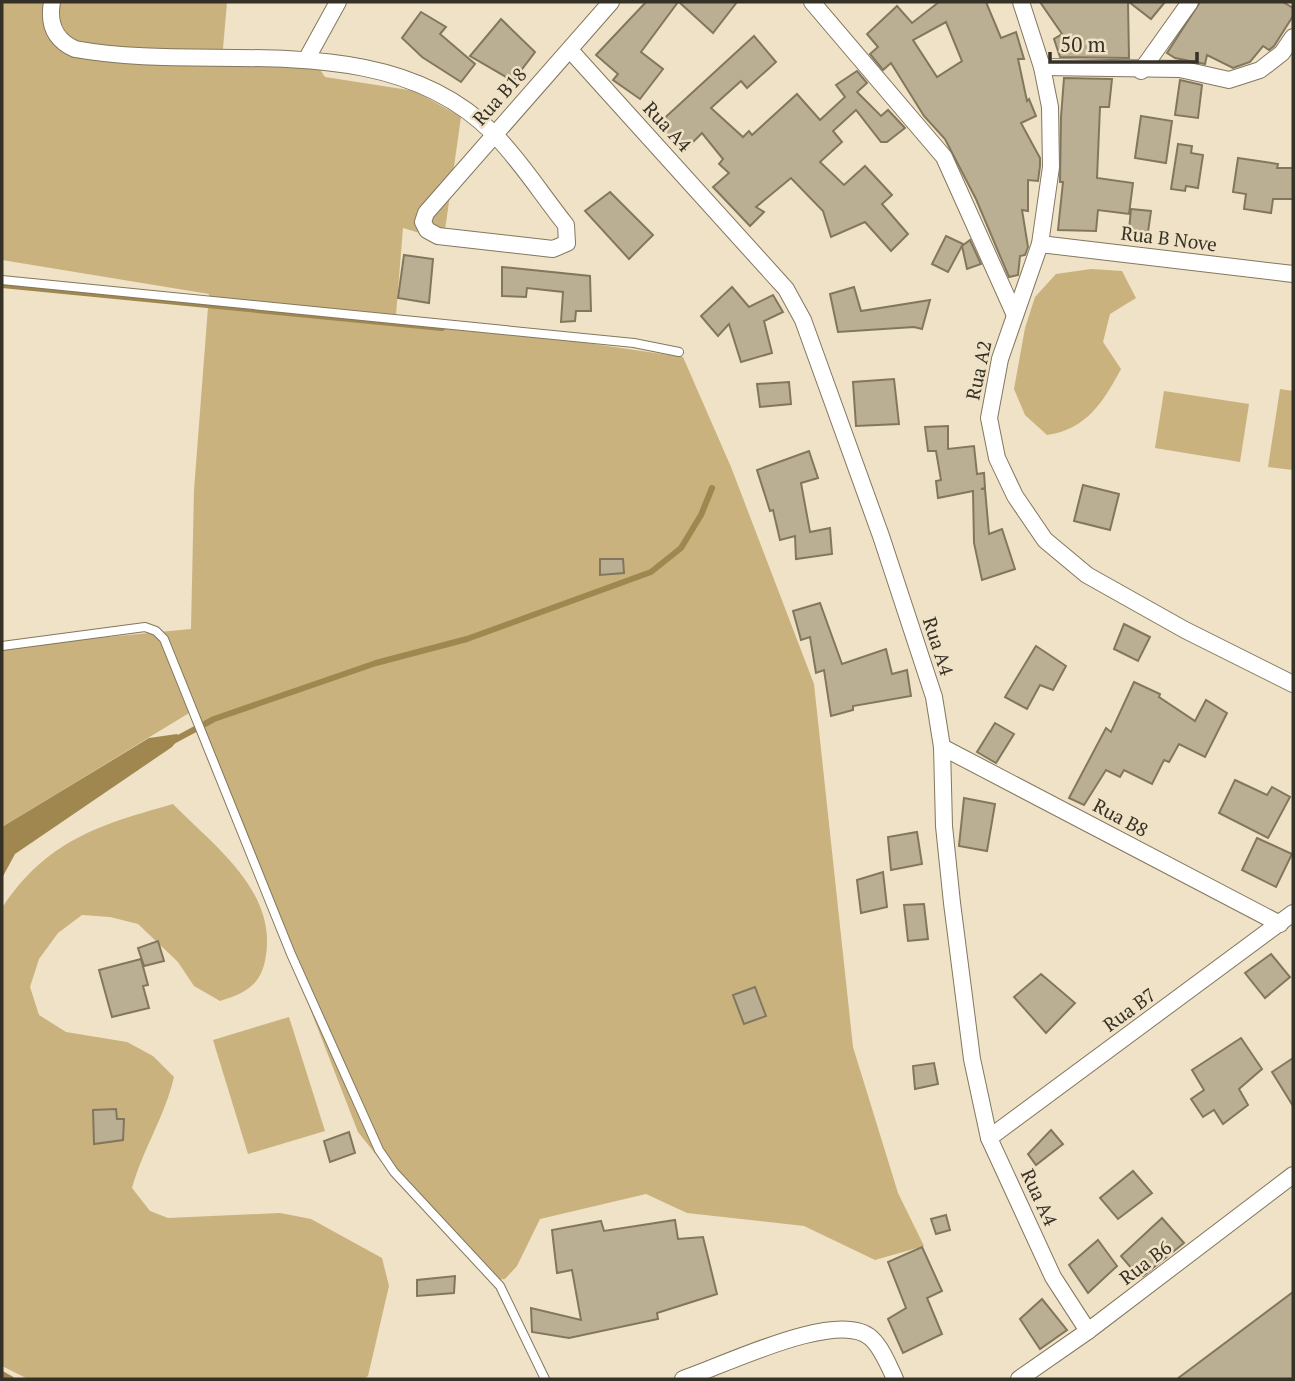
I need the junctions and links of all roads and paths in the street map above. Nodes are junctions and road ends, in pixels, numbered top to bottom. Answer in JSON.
{"nodes":[{"id":1,"x":52,"y":2,"type":"edge"},
{"id":2,"x":338,"y":2,"type":"edge"},
{"id":3,"x":611,"y":2,"type":"edge"},
{"id":4,"x":811,"y":2,"type":"edge"},
{"id":5,"x":1021,"y":2,"type":"edge"},
{"id":6,"x":1189,"y":2,"type":"edge"},
{"id":7,"x":1293,"y":37,"type":"edge"},
{"id":8,"x":570,"y":50,"type":"junction"},
{"id":9,"x":306,"y":60,"type":"junction"},
{"id":10,"x":1042,"y":67,"type":"junction"},
{"id":11,"x":1142,"y":71,"type":"junction"},
{"id":12,"x":493,"y":133,"type":"junction"},
{"id":13,"x":1040,"y":244,"type":"junction"},
{"id":14,"x":1293,"y":274,"type":"edge"},
{"id":15,"x":2,"y":280,"type":"edge"},
{"id":16,"x":1014,"y":313,"type":"junction"},
{"id":17,"x":679,"y":352,"type":"dead end"},
{"id":18,"x":2,"y":646,"type":"edge"},
{"id":19,"x":1293,"y":684,"type":"edge"},
{"id":20,"x":942,"y":747,"type":"junction"},
{"id":21,"x":1287,"y":918,"type":"edge"},
{"id":22,"x":989,"y":1138,"type":"junction"},
{"id":23,"x":1293,"y":1175,"type":"edge"},
{"id":24,"x":1088,"y":1331,"type":"junction"},
{"id":25,"x":545,"y":1379,"type":"edge"},
{"id":26,"x":683,"y":1379,"type":"edge"},
{"id":27,"x":895,"y":1379,"type":"edge"},
{"id":28,"x":1019,"y":1379,"type":"edge"}],
"edges":[{"from":1,"to":9,"type":"street"},
{"from":2,"to":9,"type":"street"},
{"from":3,"to":8,"type":"street","name":"Rua B18"},
{"from":4,"to":16,"type":"street"},
{"from":5,"to":10,"type":"street","name":"Rua A2"},
{"from":6,"to":11,"type":"street"},
{"from":7,"to":11,"type":"street"},
{"from":8,"to":12,"type":"street","name":"Rua B18"},
{"from":8,"to":20,"type":"street","name":"Rua A4"},
{"from":9,"to":12,"type":"street"},
{"from":10,"to":11,"type":"street"},
{"from":10,"to":13,"type":"street","name":"Rua A2"},
{"from":12,"to":12,"type":"street","name":"Rua B18"},
{"from":13,"to":14,"type":"street","name":"Rua B Nove"},
{"from":13,"to":16,"type":"street","name":"Rua A2"},
{"from":15,"to":17,"type":"lane"},
{"from":16,"to":19,"type":"street","name":"Rua A2"},
{"from":18,"to":25,"type":"lane"},
{"from":20,"to":21,"type":"street","name":"Rua B8"},
{"from":20,"to":22,"type":"street","name":"Rua A4"},
{"from":21,"to":22,"type":"street","name":"Rua B7"},
{"from":22,"to":24,"type":"street","name":"Rua A4"},
{"from":23,"to":24,"type":"street","name":"Rua B6"},
{"from":24,"to":28,"type":"street","name":"Rua B6"},
{"from":26,"to":27,"type":"street"}]}
